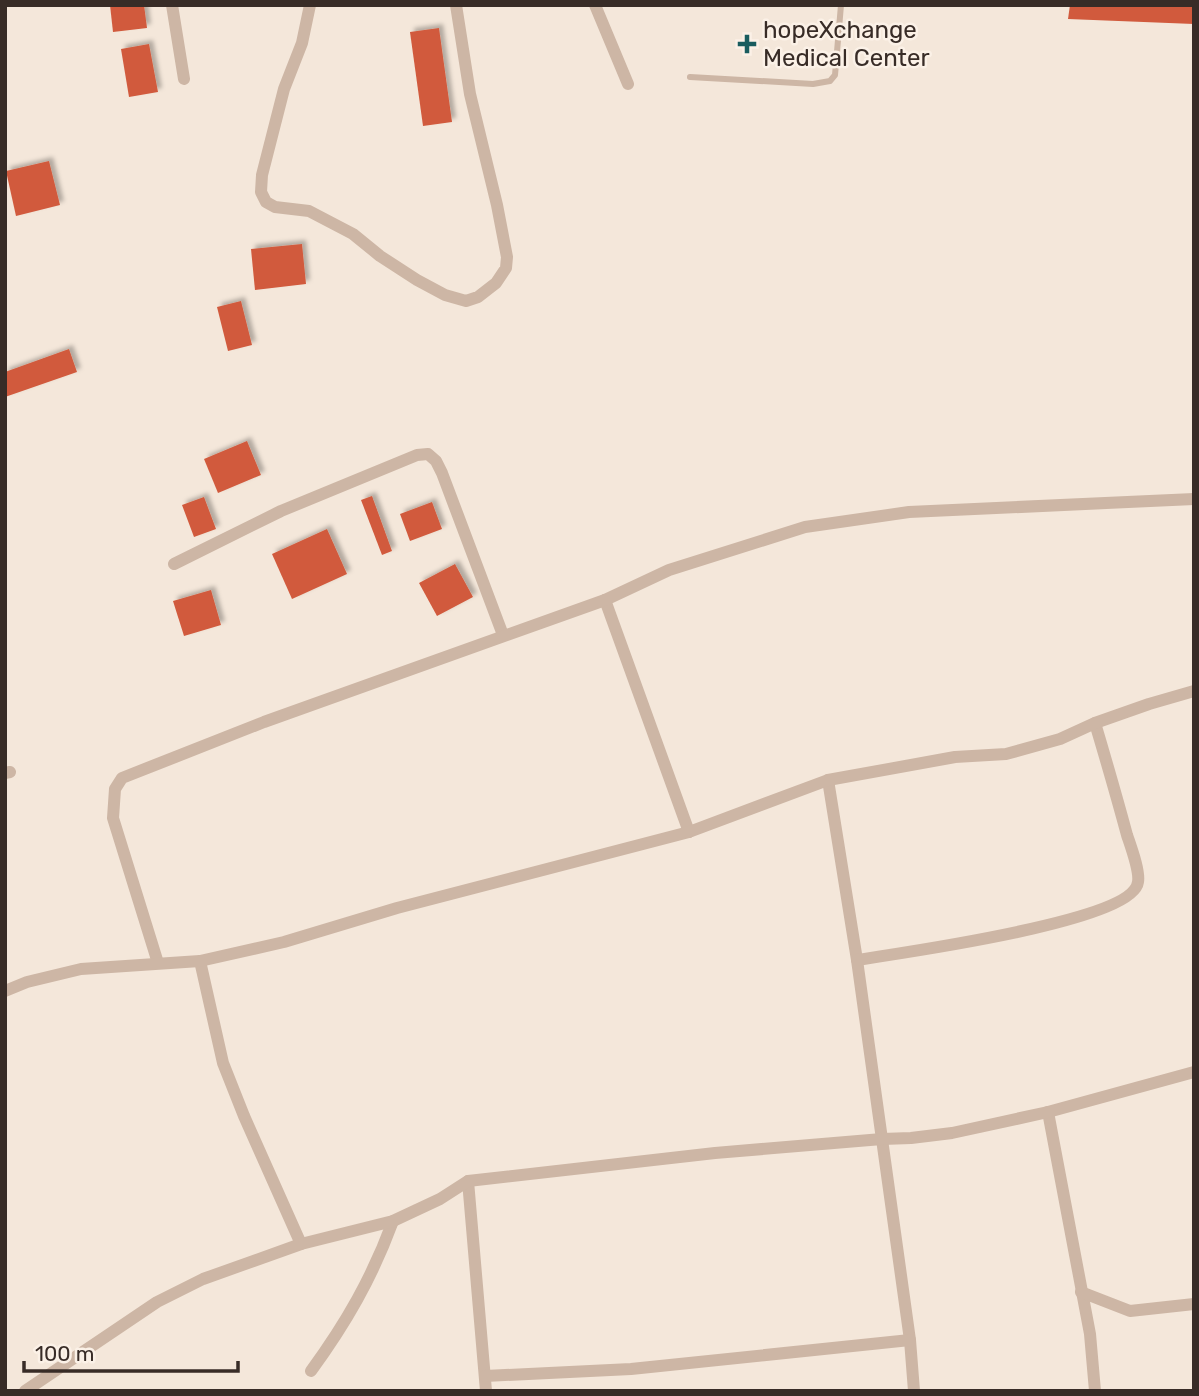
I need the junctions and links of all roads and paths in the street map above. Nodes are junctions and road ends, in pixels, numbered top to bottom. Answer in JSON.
{"nodes":[{"id":1,"x":172,"y":5,"type":"edge"},
{"id":2,"x":310,"y":5,"type":"edge"},
{"id":3,"x":456,"y":5,"type":"edge"},
{"id":4,"x":595,"y":5,"type":"edge"},
{"id":5,"x":841,"y":5,"type":"edge"},
{"id":6,"x":690,"y":77,"type":"dead end"},
{"id":7,"x":184,"y":79,"type":"dead end"},
{"id":8,"x":628,"y":84,"type":"dead end"},
{"id":9,"x":1194,"y":499,"type":"edge"},
{"id":10,"x":174,"y":564,"type":"dead end"},
{"id":11,"x":605,"y":600,"type":"junction"},
{"id":12,"x":503,"y":635,"type":"junction"},
{"id":13,"x":1194,"y":691,"type":"edge"},
{"id":14,"x":1095,"y":723,"type":"junction"},
{"id":15,"x":828,"y":780,"type":"junction"},
{"id":16,"x":689,"y":832,"type":"junction"},
{"id":17,"x":857,"y":960,"type":"junction"},
{"id":18,"x":200,"y":961,"type":"junction"},
{"id":19,"x":158,"y":962,"type":"junction"},
{"id":20,"x":5,"y":990,"type":"edge"},
{"id":21,"x":1194,"y":1072,"type":"edge"},
{"id":22,"x":1048,"y":1112,"type":"junction"},
{"id":23,"x":882,"y":1139,"type":"junction"},
{"id":24,"x":468,"y":1181,"type":"junction"},
{"id":25,"x":393,"y":1222,"type":"junction"},
{"id":26,"x":301,"y":1244,"type":"junction"},
{"id":27,"x":1082,"y":1292,"type":"junction"},
{"id":28,"x":1194,"y":1304,"type":"edge"},
{"id":29,"x":910,"y":1340,"type":"junction"},
{"id":30,"x":311,"y":1371,"type":"dead end"},
{"id":31,"x":485,"y":1376,"type":"junction"},
{"id":32,"x":25,"y":1391,"type":"edge"},
{"id":33,"x":486,"y":1391,"type":"edge"},
{"id":34,"x":914,"y":1391,"type":"edge"},
{"id":35,"x":1096,"y":1391,"type":"edge"}],
"edges":[{"from":1,"to":7,"type":"street"},
{"from":2,"to":3,"type":"street"},
{"from":4,"to":8,"type":"street"},
{"from":5,"to":6,"type":"lane"},
{"from":9,"to":11,"type":"street"},
{"from":10,"to":12,"type":"street"},
{"from":11,"to":12,"type":"street"},
{"from":11,"to":16,"type":"street"},
{"from":12,"to":19,"type":"street"},
{"from":13,"to":14,"type":"street"},
{"from":14,"to":15,"type":"street"},
{"from":14,"to":17,"type":"street"},
{"from":15,"to":16,"type":"street"},
{"from":15,"to":17,"type":"street"},
{"from":16,"to":18,"type":"street"},
{"from":17,"to":23,"type":"street"},
{"from":18,"to":19,"type":"street"},
{"from":18,"to":26,"type":"street"},
{"from":19,"to":20,"type":"street"},
{"from":21,"to":22,"type":"street"},
{"from":22,"to":23,"type":"street"},
{"from":22,"to":27,"type":"street"},
{"from":23,"to":24,"type":"street"},
{"from":23,"to":29,"type":"street"},
{"from":24,"to":25,"type":"street"},
{"from":24,"to":31,"type":"street"},
{"from":25,"to":26,"type":"street"},
{"from":25,"to":30,"type":"street"},
{"from":26,"to":32,"type":"street"},
{"from":27,"to":28,"type":"street"},
{"from":27,"to":35,"type":"street"},
{"from":29,"to":31,"type":"street"},
{"from":29,"to":34,"type":"street"},
{"from":31,"to":33,"type":"street"}]}
